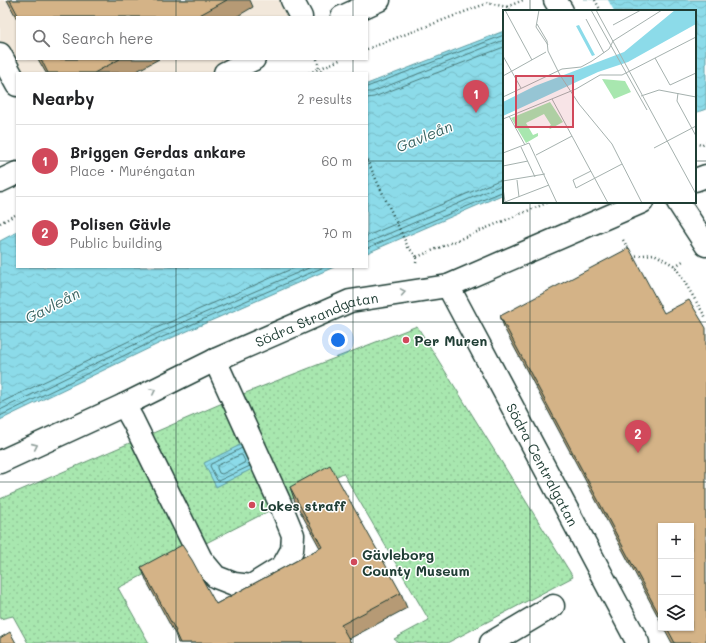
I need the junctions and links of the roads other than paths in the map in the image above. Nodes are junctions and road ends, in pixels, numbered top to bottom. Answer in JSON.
{"nodes":[{"id":1,"x":292,"y":0,"type":"edge"},
{"id":2,"x":379,"y":0,"type":"edge"},
{"id":3,"x":300,"y":16,"type":"edge"},
{"id":4,"x":344,"y":16,"type":"edge"},
{"id":5,"x":0,"y":54,"type":"edge"},
{"id":6,"x":252,"y":60,"type":"edge"},
{"id":7,"x":227,"y":72,"type":"edge"},
{"id":8,"x":16,"y":83,"type":"edge"},
{"id":9,"x":16,"y":173,"type":"edge"},
{"id":10,"x":706,"y":176,"type":"edge"},
{"id":11,"x":696,"y":180,"type":"edge"},
{"id":12,"x":0,"y":181,"type":"edge"},
{"id":13,"x":640,"y":203,"type":"edge"},
{"id":14,"x":679,"y":203,"type":"edge"},
{"id":15,"x":706,"y":245,"type":"edge"},
{"id":16,"x":448,"y":286,"type":"junction"},
{"id":17,"x":215,"y":360,"type":"junction"},
{"id":18,"x":124,"y":405,"type":"junction"},
{"id":19,"x":0,"y":462,"type":"edge"},
{"id":20,"x":553,"y":606,"type":"dead end"},
{"id":21,"x":491,"y":643,"type":"edge"},
{"id":22,"x":638,"y":643,"type":"edge"}],
"edges":[{"from":1,"to":3,"type":"street"},
{"from":2,"to":4,"type":"street"},
{"from":5,"to":8,"type":"street"},
{"from":6,"to":7,"type":"street"},
{"from":9,"to":12,"type":"street"},
{"from":10,"to":11,"type":"street"},
{"from":13,"to":16,"type":"street","name":"Södra Strandgatan"},
{"from":14,"to":15,"type":"street"},
{"from":17,"to":16,"type":"street","name":"Södra Strandgatan","one_way":true},
{"from":16,"to":22,"type":"street","name":"Södra Centralgatan"},
{"from":18,"to":17,"type":"street","name":"Södra Strandgatan","one_way":true},
{"from":17,"to":18,"type":"street"},
{"from":19,"to":18,"type":"street","name":"Södra Strandgatan","one_way":true},
{"from":20,"to":21,"type":"street"}]}
